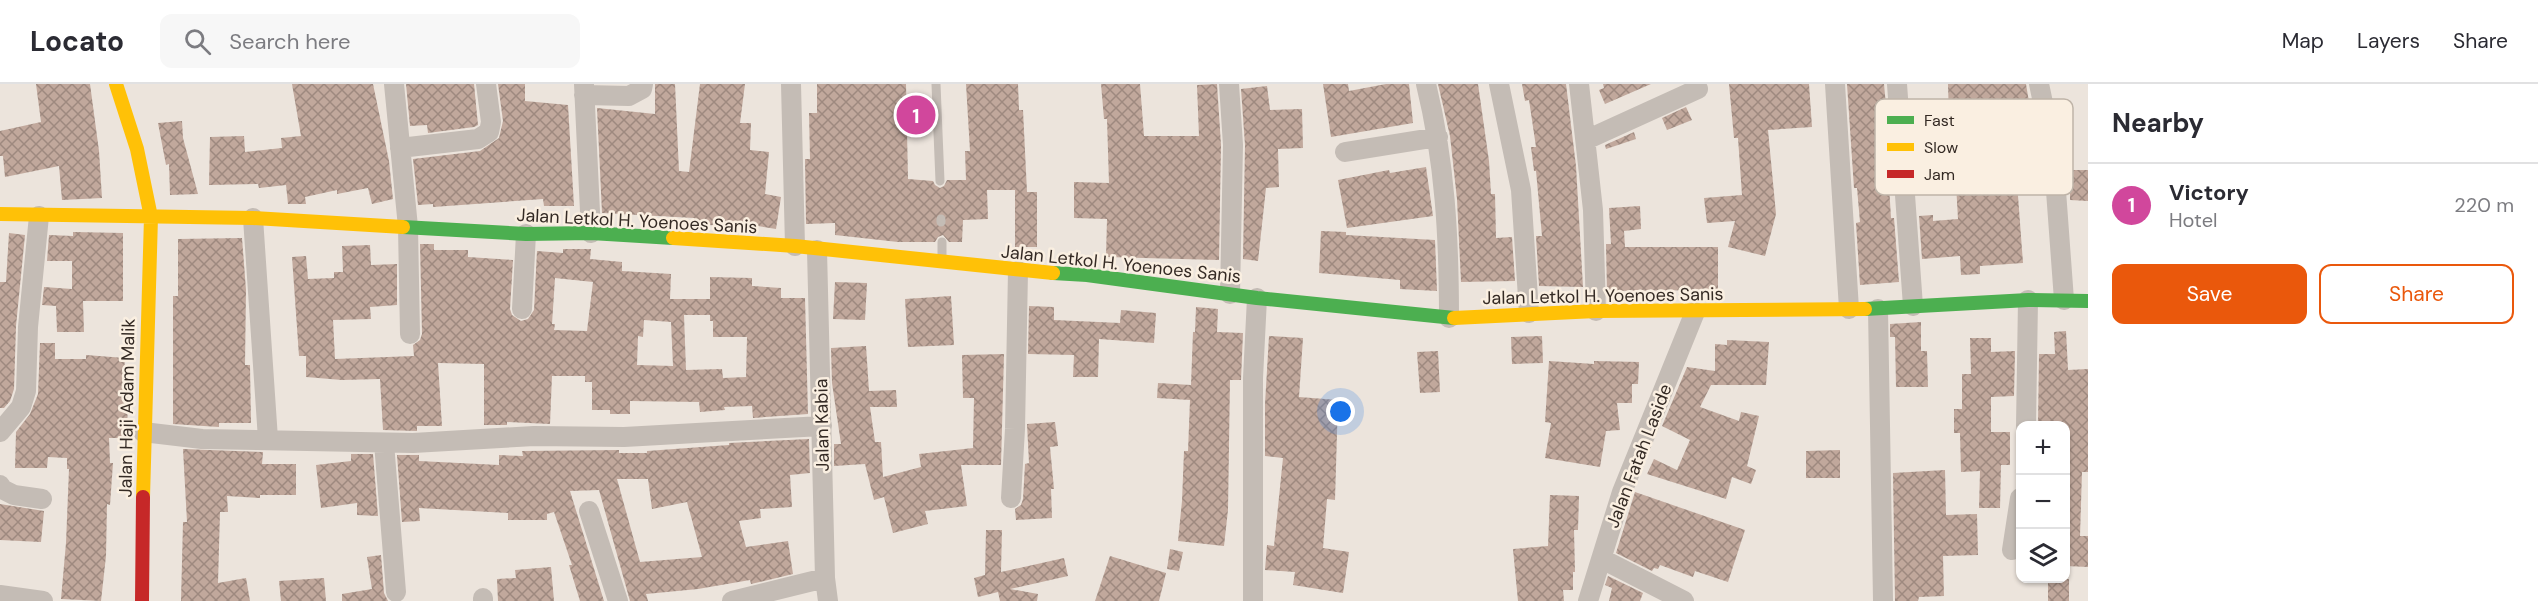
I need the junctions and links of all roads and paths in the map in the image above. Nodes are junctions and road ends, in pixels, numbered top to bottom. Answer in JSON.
{"nodes":[{"id":1,"x":116,"y":84,"type":"edge"},
{"id":2,"x":394,"y":84,"type":"edge"},
{"id":3,"x":486,"y":84,"type":"edge"},
{"id":4,"x":643,"y":84,"type":"edge"},
{"id":5,"x":791,"y":84,"type":"edge"},
{"id":6,"x":936,"y":84,"type":"edge"},
{"id":7,"x":1229,"y":84,"type":"edge"},
{"id":8,"x":1426,"y":84,"type":"edge"},
{"id":9,"x":1499,"y":84,"type":"edge"},
{"id":10,"x":1579,"y":84,"type":"edge"},
{"id":11,"x":1835,"y":84,"type":"edge"},
{"id":12,"x":1897,"y":84,"type":"edge"},
{"id":13,"x":2039,"y":84,"type":"edge"},
{"id":14,"x":584,"y":89,"type":"edge"},
{"id":15,"x":1698,"y":89,"type":"dead end"},
{"id":16,"x":1898,"y":99,"type":"edge"},
{"id":17,"x":2042,"y":99,"type":"edge"},
{"id":18,"x":1438,"y":137,"type":"junction"},
{"id":19,"x":1586,"y":140,"type":"junction"},
{"id":20,"x":400,"y":148,"type":"junction"},
{"id":21,"x":1345,"y":152,"type":"dead end"},
{"id":22,"x":940,"y":180,"type":"dead end"},
{"id":23,"x":1905,"y":195,"type":"edge"},
{"id":24,"x":2056,"y":195,"type":"edge"},
{"id":25,"x":0,"y":214,"type":"edge"},
{"id":26,"x":39,"y":216,"type":"junction"},
{"id":27,"x":151,"y":217,"type":"junction"},
{"id":28,"x":253,"y":218,"type":"junction"},
{"id":29,"x":408,"y":227,"type":"junction"},
{"id":30,"x":591,"y":233,"type":"junction"},
{"id":31,"x":526,"y":234,"type":"junction"},
{"id":32,"x":942,"y":242,"type":"dead end"},
{"id":33,"x":795,"y":246,"type":"junction"},
{"id":34,"x":817,"y":250,"type":"junction"},
{"id":35,"x":942,"y":263,"type":"junction"},
{"id":36,"x":1018,"y":271,"type":"junction"},
{"id":37,"x":1230,"y":294,"type":"junction"},
{"id":38,"x":1257,"y":298,"type":"junction"},
{"id":39,"x":2028,"y":300,"type":"junction"},
{"id":40,"x":2064,"y":300,"type":"junction"},
{"id":41,"x":2088,"y":300,"type":"edge"},
{"id":42,"x":1913,"y":306,"type":"junction"},
{"id":43,"x":522,"y":309,"type":"dead end"},
{"id":44,"x":1849,"y":309,"type":"junction"},
{"id":45,"x":1878,"y":309,"type":"junction"},
{"id":46,"x":1596,"y":311,"type":"junction"},
{"id":47,"x":1695,"y":312,"type":"junction"},
{"id":48,"x":1529,"y":313,"type":"junction"},
{"id":49,"x":1449,"y":318,"type":"junction"},
{"id":50,"x":410,"y":334,"type":"dead end"},
{"id":51,"x":2026,"y":421,"type":"edge"},
{"id":52,"x":822,"y":426,"type":"junction"},
{"id":53,"x":0,"y":432,"type":"edge"},
{"id":54,"x":143,"y":432,"type":"junction"},
{"id":55,"x":267,"y":439,"type":"junction"},
{"id":56,"x":384,"y":443,"type":"junction"},
{"id":57,"x":0,"y":485,"type":"edge"},
{"id":58,"x":1011,"y":498,"type":"dead end"},
{"id":59,"x":42,"y":499,"type":"dead end"},
{"id":60,"x":589,"y":511,"type":"dead end"},
{"id":61,"x":2016,"y":524,"type":"edge"},
{"id":62,"x":2012,"y":550,"type":"dead end"},
{"id":63,"x":1602,"y":559,"type":"junction"},
{"id":64,"x":825,"y":578,"type":"junction"},
{"id":65,"x":396,"y":592,"type":"dead end"},
{"id":66,"x":0,"y":595,"type":"edge"},
{"id":67,"x":1883,"y":600,"type":"edge"},
{"id":68,"x":43,"y":601,"type":"edge"},
{"id":69,"x":142,"y":601,"type":"edge"},
{"id":70,"x":618,"y":601,"type":"edge"},
{"id":71,"x":732,"y":601,"type":"edge"},
{"id":72,"x":828,"y":601,"type":"edge"},
{"id":73,"x":1253,"y":601,"type":"edge"},
{"id":74,"x":1588,"y":601,"type":"edge"},
{"id":75,"x":1684,"y":601,"type":"edge"}],
"edges":[{"from":1,"to":27,"type":"street","name":"Jalan Haji Adam Malik"},
{"from":2,"to":20,"type":"street"},
{"from":3,"to":20,"type":"street"},
{"from":4,"to":14,"type":"street"},
{"from":5,"to":33,"type":"street"},
{"from":6,"to":22,"type":"lane"},
{"from":7,"to":37,"type":"street"},
{"from":8,"to":18,"type":"street"},
{"from":9,"to":48,"type":"street"},
{"from":10,"to":19,"type":"street"},
{"from":11,"to":44,"type":"street"},
{"from":12,"to":16,"type":"street"},
{"from":13,"to":17,"type":"street"},
{"from":14,"to":30,"type":"street"},
{"from":15,"to":19,"type":"street"},
{"from":18,"to":21,"type":"street"},
{"from":18,"to":49,"type":"street"},
{"from":19,"to":46,"type":"street"},
{"from":20,"to":29,"type":"street"},
{"from":23,"to":42,"type":"street"},
{"from":24,"to":40,"type":"street"},
{"from":25,"to":26,"type":"street","name":"Jalan Letkol H. Yoenoes Sanis"},
{"from":26,"to":27,"type":"street","name":"Jalan Letkol H. Yoenoes Sanis"},
{"from":26,"to":53,"type":"street"},
{"from":27,"to":28,"type":"street","name":"Jalan Letkol H. Yoenoes Sanis"},
{"from":27,"to":54,"type":"street","name":"Jalan Haji Adam Malik"},
{"from":28,"to":29,"type":"street","name":"Jalan Letkol H. Yoenoes Sanis"},
{"from":28,"to":55,"type":"street"},
{"from":29,"to":31,"type":"street","name":"Jalan Letkol H. Yoenoes Sanis"},
{"from":29,"to":50,"type":"street"},
{"from":30,"to":31,"type":"street","name":"Jalan Letkol H. Yoenoes Sanis"},
{"from":30,"to":33,"type":"street","name":"Jalan Letkol H. Yoenoes Sanis"},
{"from":31,"to":43,"type":"street"},
{"from":32,"to":35,"type":"lane"},
{"from":33,"to":34,"type":"street","name":"Jalan Letkol H. Yoenoes Sanis"},
{"from":34,"to":35,"type":"street","name":"Jalan Letkol H. Yoenoes Sanis"},
{"from":34,"to":52,"type":"street","name":"Jalan Kabia"},
{"from":35,"to":36,"type":"street","name":"Jalan Letkol H. Yoenoes Sanis"},
{"from":36,"to":37,"type":"street","name":"Jalan Letkol H. Yoenoes Sanis"},
{"from":36,"to":58,"type":"street"},
{"from":37,"to":38,"type":"street","name":"Jalan Letkol H. Yoenoes Sanis"},
{"from":38,"to":49,"type":"street","name":"Jalan Letkol H. Yoenoes Sanis"},
{"from":38,"to":73,"type":"street"},
{"from":39,"to":40,"type":"street","name":"Jalan Letkol H. Yoenoes Sanis"},
{"from":39,"to":42,"type":"street","name":"Jalan Letkol H. Yoenoes Sanis"},
{"from":39,"to":51,"type":"street"},
{"from":40,"to":41,"type":"street","name":"Jalan Letkol H. Yoenoes Sanis"},
{"from":42,"to":45,"type":"street","name":"Jalan Letkol H. Yoenoes Sanis"},
{"from":44,"to":45,"type":"street","name":"Jalan Letkol H. Yoenoes Sanis"},
{"from":44,"to":47,"type":"street","name":"Jalan Letkol H. Yoenoes Sanis"},
{"from":45,"to":67,"type":"street"},
{"from":46,"to":47,"type":"street","name":"Jalan Letkol H. Yoenoes Sanis"},
{"from":46,"to":48,"type":"street","name":"Jalan Letkol H. Yoenoes Sanis"},
{"from":47,"to":63,"type":"street","name":"Jalan Fatah Laside"},
{"from":48,"to":49,"type":"street","name":"Jalan Letkol H. Yoenoes Sanis"},
{"from":52,"to":56,"type":"street"},
{"from":52,"to":64,"type":"street","name":"Jalan Kabia"},
{"from":54,"to":55,"type":"street"},
{"from":54,"to":69,"type":"street","name":"Jalan Haji Adam Malik"},
{"from":55,"to":56,"type":"street"},
{"from":56,"to":65,"type":"street"},
{"from":57,"to":59,"type":"street"},
{"from":60,"to":70,"type":"street"},
{"from":61,"to":62,"type":"street"},
{"from":63,"to":74,"type":"street","name":"Jalan Fatah Laside"},
{"from":63,"to":75,"type":"street"},
{"from":64,"to":71,"type":"street"},
{"from":64,"to":72,"type":"street","name":"Jalan Kabia"},
{"from":66,"to":68,"type":"street"}]}
